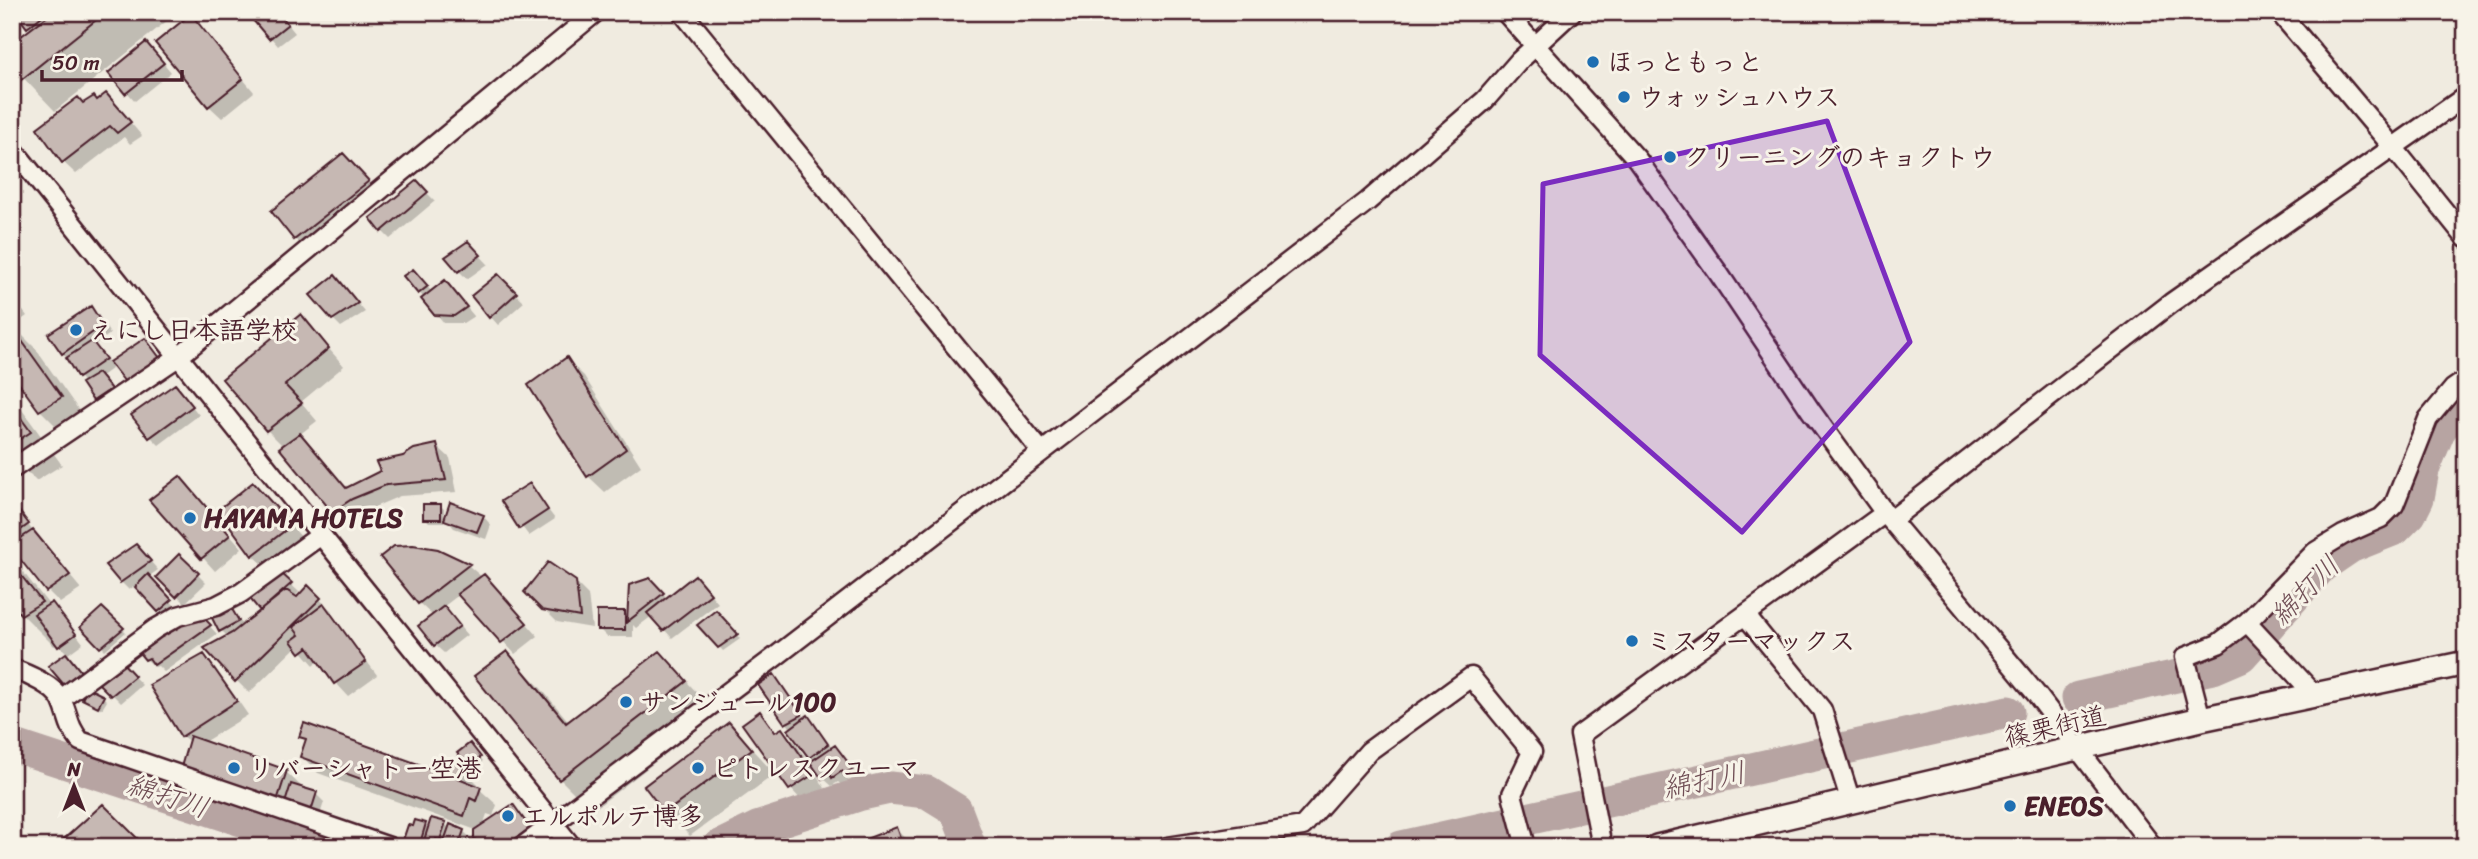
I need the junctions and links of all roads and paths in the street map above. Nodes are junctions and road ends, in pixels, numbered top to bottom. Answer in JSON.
{"nodes":[{"id":1,"x":596,"y":12,"type":"edge"},
{"id":2,"x":682,"y":12,"type":"edge"},
{"id":3,"x":1505,"y":12,"type":"edge"},
{"id":4,"x":1572,"y":12,"type":"edge"},
{"id":5,"x":2279,"y":12,"type":"edge"},
{"id":6,"x":1536,"y":47,"type":"junction"},
{"id":7,"x":2466,"y":96,"type":"edge"},
{"id":8,"x":2392,"y":146,"type":"junction"},
{"id":9,"x":12,"y":148,"type":"edge"},
{"id":10,"x":2466,"y":238,"type":"edge"},
{"id":11,"x":178,"y":357,"type":"junction"},
{"id":12,"x":2466,"y":380,"type":"edge"},
{"id":13,"x":1041,"y":452,"type":"junction"},
{"id":14,"x":12,"y":469,"type":"edge"},
{"id":15,"x":1888,"y":517,"type":"junction"},
{"id":16,"x":320,"y":535,"type":"junction"},
{"id":17,"x":1745,"y":615,"type":"junction"},
{"id":18,"x":2249,"y":624,"type":"junction"},
{"id":19,"x":2466,"y":663,"type":"edge"},
{"id":20,"x":12,"y":669,"type":"edge"},
{"id":21,"x":2314,"y":694,"type":"junction"},
{"id":22,"x":61,"y":699,"type":"junction"},
{"id":23,"x":2201,"y":719,"type":"junction"},
{"id":24,"x":2078,"y":750,"type":"junction"},
{"id":25,"x":1851,"y":802,"type":"junction"},
{"id":26,"x":552,"y":824,"type":"junction"},
{"id":27,"x":1726,"y":840,"type":"edge"},
{"id":28,"x":389,"y":847,"type":"edge"},
{"id":29,"x":522,"y":847,"type":"edge"},
{"id":30,"x":572,"y":847,"type":"edge"},
{"id":31,"x":1167,"y":847,"type":"edge"},
{"id":32,"x":1526,"y":847,"type":"edge"},
{"id":33,"x":1602,"y":847,"type":"edge"},
{"id":34,"x":1657,"y":847,"type":"edge"},
{"id":35,"x":2153,"y":847,"type":"edge"}],
"edges":[{"from":1,"to":11,"type":"street"},
{"from":2,"to":13,"type":"street"},
{"from":3,"to":6,"type":"street"},
{"from":4,"to":6,"type":"street"},
{"from":5,"to":8,"type":"street"},
{"from":6,"to":13,"type":"street"},
{"from":6,"to":15,"type":"street"},
{"from":7,"to":8,"type":"street"},
{"from":8,"to":10,"type":"street"},
{"from":8,"to":15,"type":"street"},
{"from":9,"to":11,"type":"street"},
{"from":11,"to":14,"type":"street"},
{"from":11,"to":16,"type":"street"},
{"from":12,"to":18,"type":"street"},
{"from":13,"to":26,"type":"street"},
{"from":15,"to":17,"type":"street"},
{"from":15,"to":24,"type":"street"},
{"from":16,"to":22,"type":"street"},
{"from":16,"to":26,"type":"street"},
{"from":17,"to":25,"type":"street"},
{"from":17,"to":33,"type":"street"},
{"from":18,"to":21,"type":"street"},
{"from":18,"to":23,"type":"street"},
{"from":19,"to":21,"type":"main road","name":"篠栗街道"},
{"from":20,"to":22,"type":"street"},
{"from":21,"to":23,"type":"main road","name":"篠栗街道"},
{"from":22,"to":28,"type":"street"},
{"from":23,"to":24,"type":"main road","name":"篠栗街道"},
{"from":24,"to":25,"type":"main road","name":"篠栗街道"},
{"from":24,"to":35,"type":"street"},
{"from":25,"to":27,"type":"main road","name":"篠栗街道"},
{"from":26,"to":29,"type":"street"},
{"from":26,"to":30,"type":"street"},
{"from":27,"to":34,"type":"main road","name":"篠栗街道"},
{"from":31,"to":32,"type":"street"}]}
